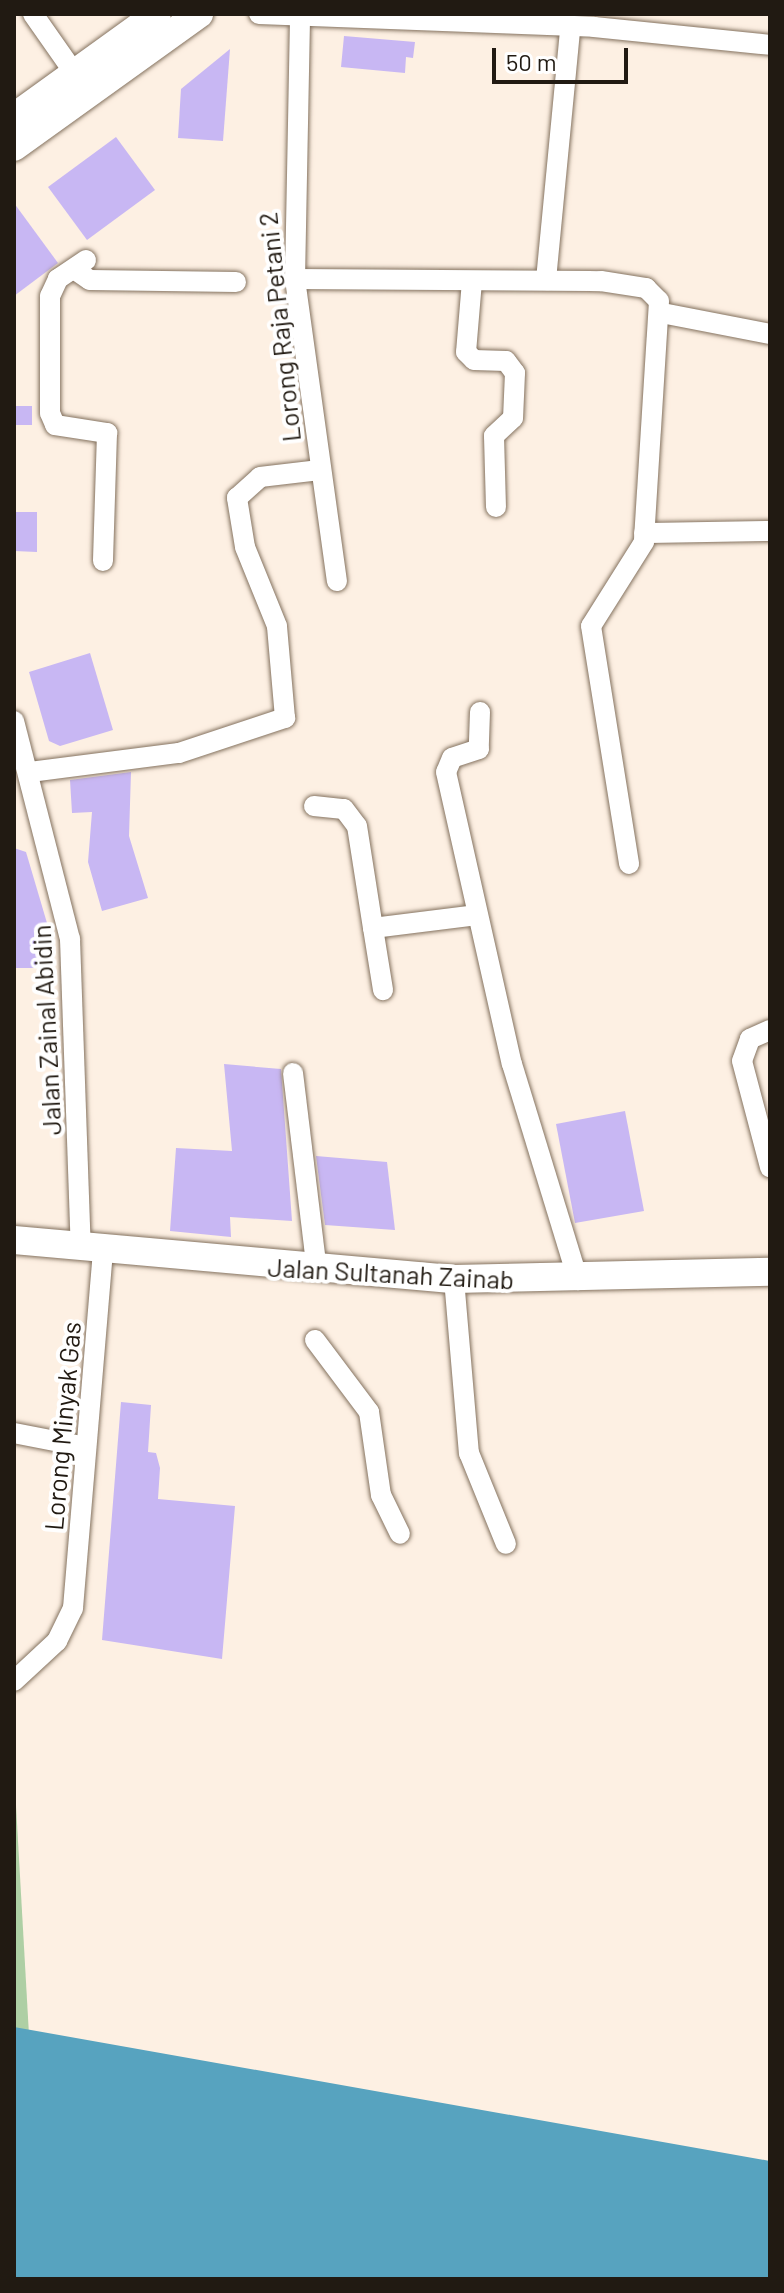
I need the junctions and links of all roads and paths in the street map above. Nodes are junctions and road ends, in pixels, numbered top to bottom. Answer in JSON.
{"nodes":[{"id":1,"x":33,"y":14,"type":"edge"},
{"id":2,"x":157,"y":14,"type":"edge"},
{"id":3,"x":199,"y":14,"type":"edge"},
{"id":4,"x":259,"y":14,"type":"edge"},
{"id":5,"x":300,"y":19,"type":"junction"},
{"id":6,"x":570,"y":29,"type":"junction"},
{"id":7,"x":770,"y":45,"type":"edge"},
{"id":8,"x":75,"y":74,"type":"junction"},
{"id":9,"x":14,"y":117,"type":"edge"},
{"id":10,"x":14,"y":147,"type":"edge"},
{"id":11,"x":295,"y":279,"type":"junction"},
{"id":12,"x":546,"y":280,"type":"junction"},
{"id":13,"x":472,"y":281,"type":"junction"},
{"id":14,"x":236,"y":282,"type":"dead end"},
{"id":15,"x":662,"y":313,"type":"junction"},
{"id":16,"x":770,"y":334,"type":"edge"},
{"id":17,"x":320,"y":470,"type":"junction"},
{"id":18,"x":496,"y":507,"type":"dead end"},
{"id":19,"x":770,"y":531,"type":"edge"},
{"id":20,"x":644,"y":533,"type":"junction"},
{"id":21,"x":103,"y":561,"type":"dead end"},
{"id":22,"x":337,"y":581,"type":"dead end"},
{"id":23,"x":480,"y":712,"type":"dead end"},
{"id":24,"x":14,"y":721,"type":"edge"},
{"id":25,"x":30,"y":772,"type":"junction"},
{"id":26,"x":314,"y":806,"type":"dead end"},
{"id":27,"x":629,"y":864,"type":"dead end"},
{"id":28,"x":477,"y":915,"type":"junction"},
{"id":29,"x":373,"y":928,"type":"junction"},
{"id":30,"x":383,"y":990,"type":"dead end"},
{"id":31,"x":770,"y":1030,"type":"edge"},
{"id":32,"x":293,"y":1073,"type":"dead end"},
{"id":33,"x":770,"y":1167,"type":"edge"},
{"id":34,"x":14,"y":1240,"type":"edge"},
{"id":35,"x":92,"y":1248,"type":"junction"},
{"id":36,"x":317,"y":1270,"type":"junction"},
{"id":37,"x":770,"y":1272,"type":"edge"},
{"id":38,"x":454,"y":1279,"type":"junction"},
{"id":39,"x":578,"y":1280,"type":"junction"},
{"id":40,"x":315,"y":1340,"type":"dead end"},
{"id":41,"x":14,"y":1433,"type":"edge"},
{"id":42,"x":86,"y":1447,"type":"junction"},
{"id":43,"x":400,"y":1534,"type":"dead end"},
{"id":44,"x":506,"y":1544,"type":"dead end"},
{"id":45,"x":14,"y":1681,"type":"edge"}],
"edges":[{"from":1,"to":8,"type":"street"},
{"from":2,"to":8,"type":"main road"},
{"from":3,"to":10,"type":"main road"},
{"from":4,"to":5,"type":"street"},
{"from":5,"to":6,"type":"street"},
{"from":5,"to":11,"type":"street","name":"Lorong Raja Petani 2"},
{"from":6,"to":7,"type":"street"},
{"from":6,"to":12,"type":"street"},
{"from":8,"to":9,"type":"main road"},
{"from":11,"to":13,"type":"street"},
{"from":11,"to":17,"type":"street","name":"Lorong Raja Petani 2"},
{"from":12,"to":13,"type":"street"},
{"from":12,"to":15,"type":"street"},
{"from":13,"to":18,"type":"street"},
{"from":14,"to":21,"type":"street"},
{"from":15,"to":16,"type":"street"},
{"from":15,"to":20,"type":"street"},
{"from":17,"to":22,"type":"street","name":"Lorong Raja Petani 2"},
{"from":17,"to":25,"type":"street"},
{"from":19,"to":20,"type":"street"},
{"from":20,"to":27,"type":"street"},
{"from":23,"to":28,"type":"street"},
{"from":24,"to":25,"type":"street","name":"Jalan Zainal Abidin"},
{"from":25,"to":35,"type":"street","name":"Jalan Zainal Abidin"},
{"from":26,"to":29,"type":"street"},
{"from":28,"to":29,"type":"street"},
{"from":28,"to":39,"type":"street"},
{"from":29,"to":30,"type":"street"},
{"from":31,"to":33,"type":"street"},
{"from":32,"to":36,"type":"street"},
{"from":34,"to":35,"type":"main road","name":"Jalan Sultanah Zainab"},
{"from":35,"to":36,"type":"main road","name":"Jalan Sultanah Zainab"},
{"from":35,"to":42,"type":"street","name":"Lorong Minyak Gas"},
{"from":36,"to":38,"type":"main road","name":"Jalan Sultanah Zainab"},
{"from":37,"to":39,"type":"main road","name":"Jalan Sultanah Zainab"},
{"from":38,"to":39,"type":"main road","name":"Jalan Sultanah Zainab"},
{"from":38,"to":44,"type":"street"},
{"from":40,"to":43,"type":"street"},
{"from":41,"to":42,"type":"street"},
{"from":42,"to":45,"type":"street","name":"Lorong Minyak Gas"}]}
